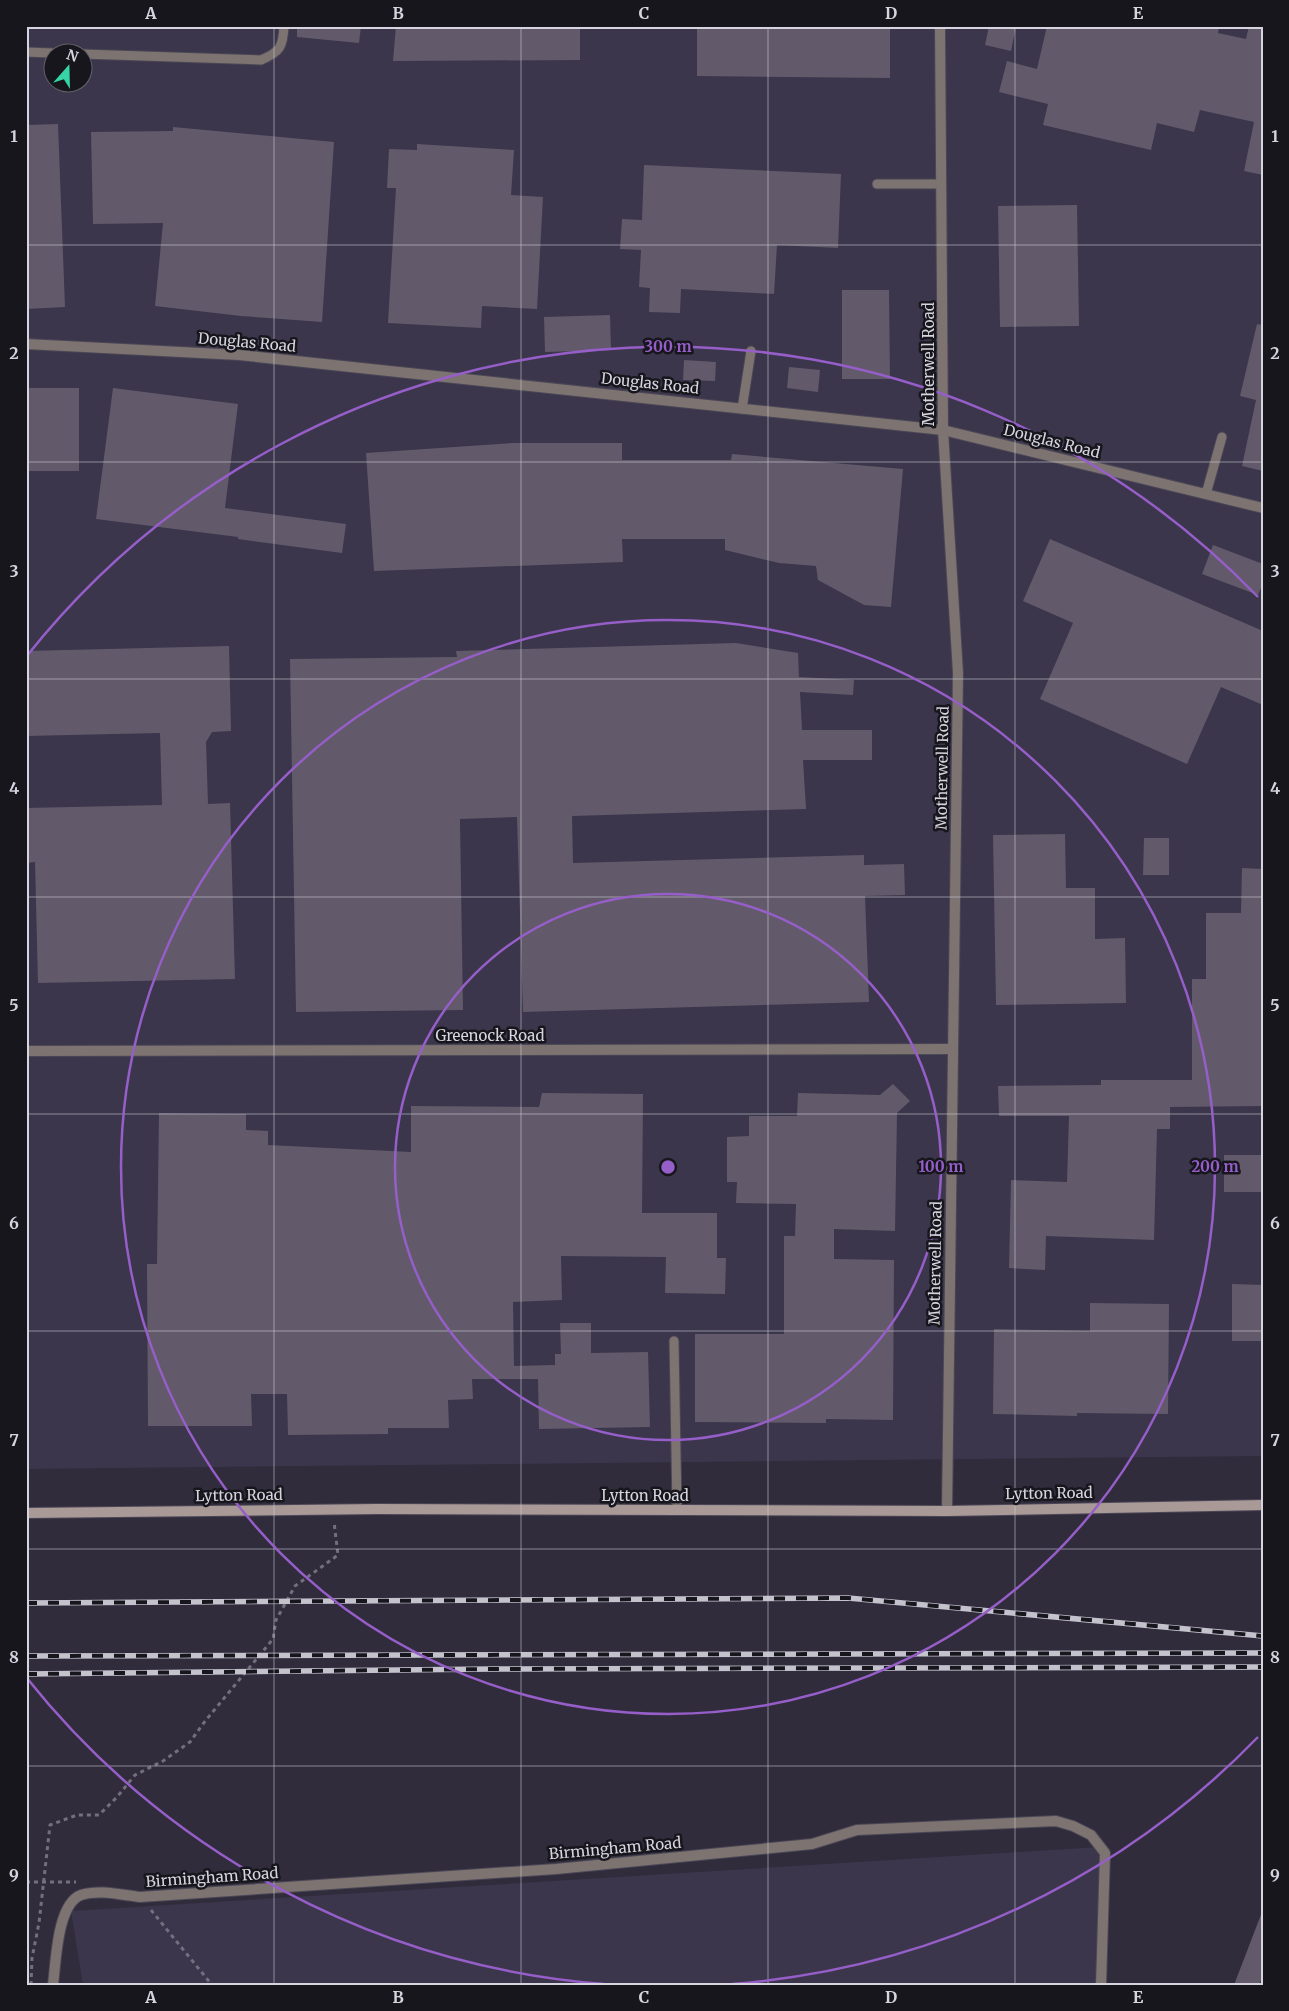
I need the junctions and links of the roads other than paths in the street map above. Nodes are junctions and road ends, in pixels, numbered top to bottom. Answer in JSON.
{"nodes":[{"id":1,"x":284,"y":26,"type":"edge"},
{"id":2,"x":940,"y":26,"type":"edge"},
{"id":3,"x":26,"y":52,"type":"edge"},
{"id":4,"x":42,"y":53,"type":"edge"},
{"id":5,"x":92,"y":54,"type":"edge"},
{"id":6,"x":877,"y":184,"type":"dead end"},
{"id":7,"x":941,"y":184,"type":"junction"},
{"id":8,"x":26,"y":344,"type":"edge"},
{"id":9,"x":751,"y":351,"type":"dead end"},
{"id":10,"x":742,"y":408,"type":"junction"},
{"id":11,"x":943,"y":430,"type":"junction"},
{"id":12,"x":1222,"y":437,"type":"dead end"},
{"id":13,"x":1206,"y":494,"type":"junction"},
{"id":14,"x":1263,"y":508,"type":"edge"},
{"id":15,"x":953,"y":1049,"type":"junction"},
{"id":16,"x":26,"y":1051,"type":"edge"},
{"id":17,"x":674,"y":1342,"type":"dead end"},
{"id":18,"x":1263,"y":1505,"type":"edge"},
{"id":19,"x":677,"y":1510,"type":"junction"},
{"id":20,"x":947,"y":1510,"type":"junction"},
{"id":21,"x":26,"y":1513,"type":"edge"},
{"id":22,"x":53,"y":1985,"type":"edge"},
{"id":23,"x":1101,"y":1985,"type":"edge"}],
"edges":[{"from":1,"to":5,"type":"lane"},
{"from":2,"to":7,"type":"street","name":"Motherwell Road"},
{"from":3,"to":4,"type":"lane"},
{"from":6,"to":7,"type":"lane"},
{"from":7,"to":11,"type":"street","name":"Motherwell Road"},
{"from":8,"to":10,"type":"street","name":"Douglas Road"},
{"from":9,"to":10,"type":"lane"},
{"from":10,"to":11,"type":"street","name":"Douglas Road"},
{"from":11,"to":13,"type":"street","name":"Douglas Road"},
{"from":11,"to":15,"type":"street","name":"Motherwell Road"},
{"from":12,"to":13,"type":"lane"},
{"from":13,"to":14,"type":"street","name":"Douglas Road"},
{"from":15,"to":16,"type":"street","name":"Greenock Road"},
{"from":15,"to":20,"type":"street","name":"Motherwell Road"},
{"from":17,"to":19,"type":"lane"},
{"from":18,"to":20,"type":"main road","name":"Lytton Road"},
{"from":19,"to":20,"type":"main road","name":"Lytton Road"},
{"from":19,"to":21,"type":"main road","name":"Lytton Road"},
{"from":22,"to":23,"type":"street","name":"Birmingham Road"}]}
